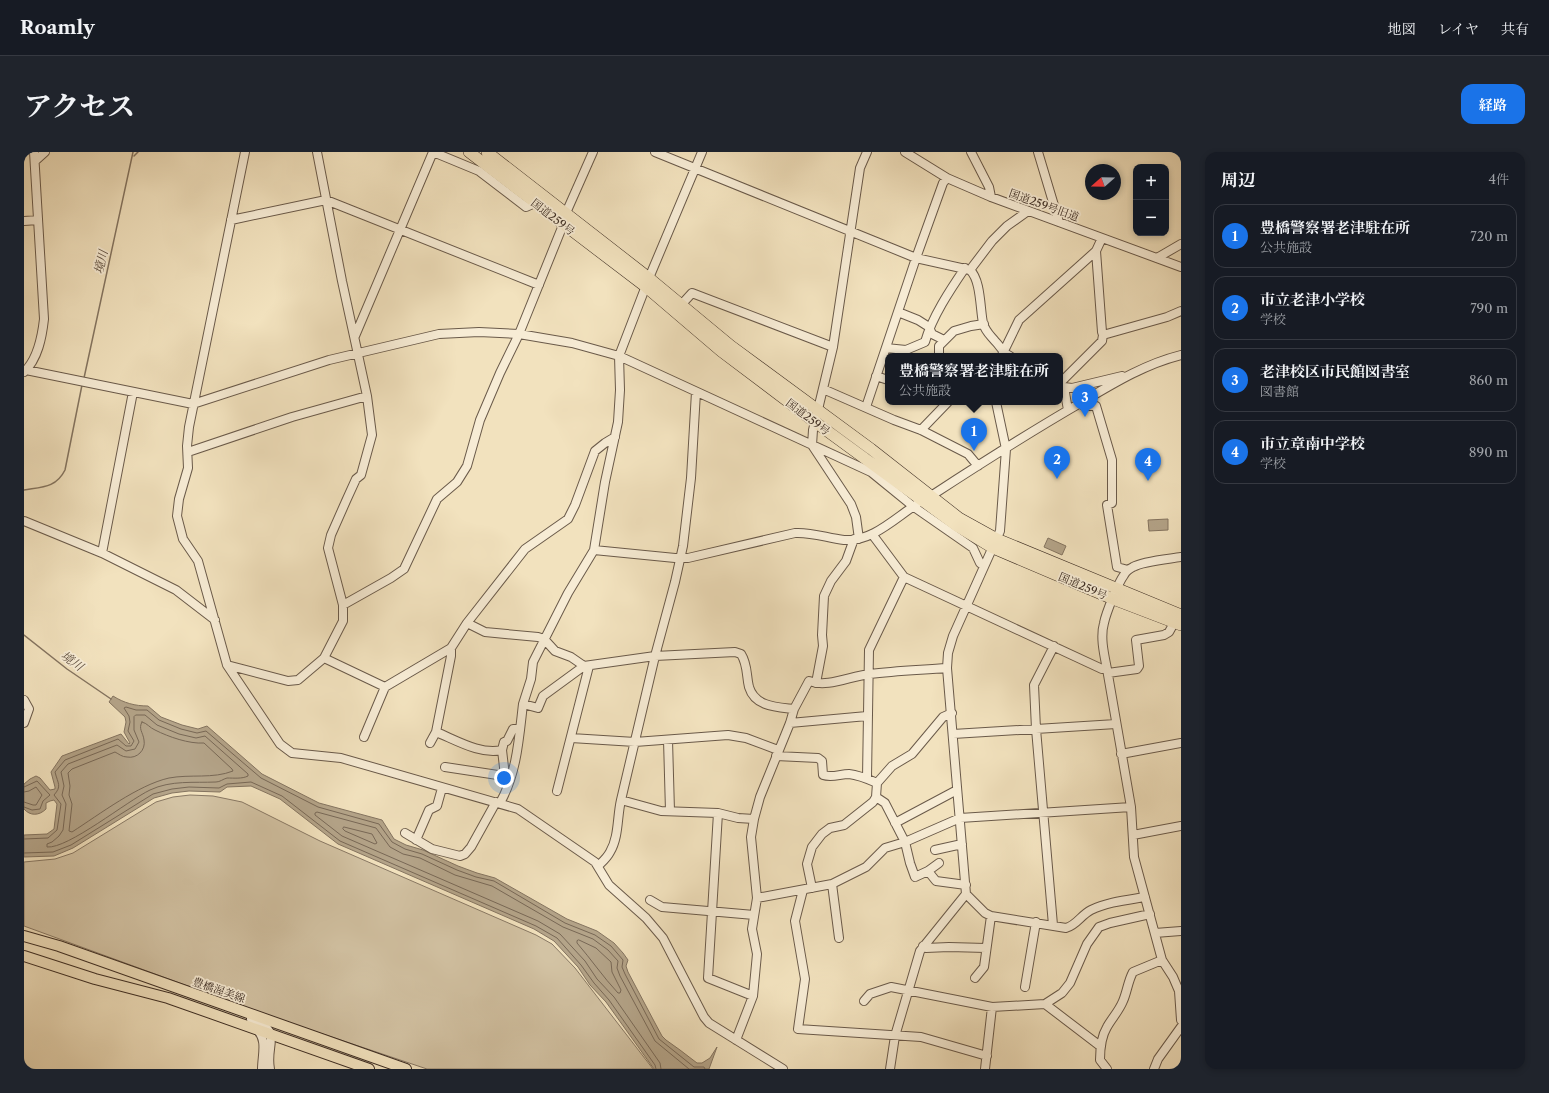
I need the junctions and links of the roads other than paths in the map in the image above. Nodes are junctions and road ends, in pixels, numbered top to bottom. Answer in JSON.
{"nodes":[{"id":1,"x":34,"y":152,"type":"edge"},
{"id":2,"x":45,"y":152,"type":"edge"},
{"id":3,"x":245,"y":152,"type":"edge"},
{"id":4,"x":317,"y":152,"type":"edge"},
{"id":5,"x":433,"y":152,"type":"edge"},
{"id":6,"x":469,"y":152,"type":"edge"},
{"id":7,"x":487,"y":152,"type":"edge"},
{"id":8,"x":593,"y":152,"type":"edge"},
{"id":9,"x":654,"y":152,"type":"edge"},
{"id":10,"x":702,"y":152,"type":"edge"},
{"id":11,"x":868,"y":152,"type":"edge"},
{"id":12,"x":905,"y":152,"type":"edge"},
{"id":13,"x":971,"y":152,"type":"edge"},
{"id":14,"x":1038,"y":152,"type":"edge"},
{"id":15,"x":35,"y":161,"type":"junction"},
{"id":16,"x":696,"y":169,"type":"junction"},
{"id":17,"x":947,"y":178,"type":"junction"},
{"id":18,"x":991,"y":197,"type":"junction"},
{"id":19,"x":326,"y":200,"type":"junction"},
{"id":20,"x":535,"y":203,"type":"junction"},
{"id":21,"x":1028,"y":211,"type":"junction"},
{"id":22,"x":566,"y":213,"type":"junction"},
{"id":23,"x":38,"y":220,"type":"junction"},
{"id":24,"x":231,"y":220,"type":"junction"},
{"id":25,"x":24,"y":221,"type":"edge"},
{"id":26,"x":1059,"y":222,"type":"junction"},
{"id":27,"x":563,"y":225,"type":"junction"},
{"id":28,"x":401,"y":229,"type":"junction"},
{"id":29,"x":851,"y":231,"type":"junction"},
{"id":30,"x":1102,"y":238,"type":"junction"},
{"id":31,"x":1181,"y":244,"type":"edge"},
{"id":32,"x":1096,"y":251,"type":"junction"},
{"id":33,"x":916,"y":258,"type":"junction"},
{"id":34,"x":1157,"y":258,"type":"junction"},
{"id":35,"x":1181,"y":267,"type":"edge"},
{"id":36,"x":967,"y":269,"type":"junction"},
{"id":37,"x":647,"y":283,"type":"junction"},
{"id":38,"x":539,"y":285,"type":"junction"},
{"id":39,"x":681,"y":305,"type":"junction"},
{"id":40,"x":1181,"y":311,"type":"edge"},
{"id":41,"x":898,"y":312,"type":"junction"},
{"id":42,"x":984,"y":324,"type":"junction"},
{"id":43,"x":929,"y":327,"type":"junction"},
{"id":44,"x":519,"y":334,"type":"junction"},
{"id":45,"x":1104,"y":335,"type":"junction"},
{"id":46,"x":355,"y":336,"type":"junction"},
{"id":47,"x":944,"y":340,"type":"junction"},
{"id":48,"x":833,"y":347,"type":"junction"},
{"id":49,"x":886,"y":348,"type":"junction"},
{"id":50,"x":358,"y":353,"type":"junction"},
{"id":51,"x":939,"y":353,"type":"edge"},
{"id":52,"x":1003,"y":353,"type":"edge"},
{"id":53,"x":1006,"y":353,"type":"edge"},
{"id":54,"x":1181,"y":355,"type":"edge"},
{"id":55,"x":619,"y":356,"type":"junction"},
{"id":56,"x":25,"y":371,"type":"edge"},
{"id":57,"x":1131,"y":373,"type":"junction"},
{"id":58,"x":876,"y":376,"type":"junction"},
{"id":59,"x":885,"y":379,"type":"edge"},
{"id":60,"x":1063,"y":382,"type":"edge"},
{"id":61,"x":1063,"y":385,"type":"edge"},
{"id":62,"x":823,"y":389,"type":"junction"},
{"id":63,"x":1063,"y":391,"type":"edge"},
{"id":64,"x":133,"y":392,"type":"junction"},
{"id":65,"x":696,"y":392,"type":"junction"},
{"id":66,"x":367,"y":396,"type":"junction"},
{"id":67,"x":1081,"y":402,"type":"junction"},
{"id":68,"x":193,"y":404,"type":"junction"},
{"id":69,"x":945,"y":405,"type":"edge"},
{"id":70,"x":997,"y":405,"type":"edge"},
{"id":71,"x":866,"y":407,"type":"junction"},
{"id":72,"x":817,"y":410,"type":"junction"},
{"id":73,"x":1068,"y":410,"type":"junction"},
{"id":74,"x":815,"y":422,"type":"junction"},
{"id":75,"x":921,"y":430,"type":"junction"},
{"id":76,"x":615,"y":437,"type":"junction"},
{"id":77,"x":812,"y":445,"type":"junction"},
{"id":78,"x":1006,"y":449,"type":"junction"},
{"id":79,"x":188,"y":452,"type":"junction"},
{"id":80,"x":978,"y":466,"type":"junction"},
{"id":81,"x":934,"y":494,"type":"dead end"},
{"id":82,"x":916,"y":506,"type":"junction"},
{"id":83,"x":24,"y":521,"type":"edge"},
{"id":84,"x":872,"y":534,"type":"junction"},
{"id":85,"x":857,"y":539,"type":"junction"},
{"id":86,"x":995,"y":544,"type":"junction"},
{"id":87,"x":594,"y":550,"type":"junction"},
{"id":88,"x":102,"y":553,"type":"junction"},
{"id":89,"x":1181,"y":557,"type":"edge"},
{"id":90,"x":681,"y":558,"type":"junction"},
{"id":91,"x":984,"y":566,"type":"junction"},
{"id":92,"x":1128,"y":570,"type":"junction"},
{"id":93,"x":904,"y":577,"type":"junction"},
{"id":94,"x":1115,"y":594,"type":"junction"},
{"id":95,"x":343,"y":605,"type":"junction"},
{"id":96,"x":966,"y":607,"type":"junction"},
{"id":97,"x":215,"y":620,"type":"junction"},
{"id":98,"x":1179,"y":621,"type":"edge"},
{"id":99,"x":467,"y":623,"type":"junction"},
{"id":100,"x":544,"y":639,"type":"junction"},
{"id":101,"x":1054,"y":646,"type":"junction"},
{"id":102,"x":451,"y":648,"type":"junction"},
{"id":103,"x":655,"y":656,"type":"junction"},
{"id":104,"x":324,"y":658,"type":"junction"},
{"id":105,"x":227,"y":665,"type":"junction"},
{"id":106,"x":587,"y":666,"type":"junction"},
{"id":107,"x":947,"y":668,"type":"junction"},
{"id":108,"x":1107,"y":671,"type":"junction"},
{"id":109,"x":869,"y":674,"type":"junction"},
{"id":110,"x":816,"y":684,"type":"junction"},
{"id":111,"x":385,"y":687,"type":"junction"},
{"id":112,"x":24,"y":700,"type":"edge"},
{"id":113,"x":524,"y":704,"type":"junction"},
{"id":114,"x":794,"y":709,"type":"junction"},
{"id":115,"x":952,"y":713,"type":"junction"},
{"id":116,"x":867,"y":716,"type":"junction"},
{"id":117,"x":24,"y":723,"type":"edge"},
{"id":118,"x":790,"y":723,"type":"junction"},
{"id":119,"x":1116,"y":724,"type":"junction"},
{"id":120,"x":520,"y":729,"type":"junction"},
{"id":121,"x":1036,"y":729,"type":"junction"},
{"id":122,"x":436,"y":732,"type":"junction"},
{"id":123,"x":953,"y":734,"type":"junction"},
{"id":124,"x":364,"y":737,"type":"dead end"},
{"id":125,"x":571,"y":738,"type":"junction"},
{"id":126,"x":668,"y":740,"type":"junction"},
{"id":127,"x":635,"y":742,"type":"junction"},
{"id":128,"x":430,"y":743,"type":"dead end"},
{"id":129,"x":1181,"y":743,"type":"edge"},
{"id":130,"x":502,"y":750,"type":"junction"},
{"id":131,"x":777,"y":753,"type":"junction"},
{"id":132,"x":1121,"y":754,"type":"junction"},
{"id":133,"x":445,"y":767,"type":"dead end"},
{"id":134,"x":508,"y":776,"type":"junction"},
{"id":135,"x":866,"y":778,"type":"junction"},
{"id":136,"x":877,"y":783,"type":"junction"},
{"id":137,"x":442,"y":788,"type":"junction"},
{"id":138,"x":957,"y":790,"type":"junction"},
{"id":139,"x":557,"y":791,"type":"dead end"},
{"id":140,"x":876,"y":796,"type":"junction"},
{"id":141,"x":621,"y":800,"type":"junction"},
{"id":142,"x":498,"y":802,"type":"junction"},
{"id":143,"x":1131,"y":807,"type":"junction"},
{"id":144,"x":670,"y":811,"type":"junction"},
{"id":145,"x":1043,"y":812,"type":"junction"},
{"id":146,"x":718,"y":813,"type":"junction"},
{"id":147,"x":960,"y":818,"type":"junction"},
{"id":148,"x":754,"y":819,"type":"junction"},
{"id":149,"x":895,"y":824,"type":"junction"},
{"id":150,"x":1181,"y":826,"type":"edge"},
{"id":151,"x":405,"y":833,"type":"dead end"},
{"id":152,"x":1133,"y":835,"type":"junction"},
{"id":153,"x":416,"y":840,"type":"junction"},
{"id":154,"x":905,"y":842,"type":"junction"},
{"id":155,"x":962,"y":844,"type":"junction"},
{"id":156,"x":935,"y":850,"type":"dead end"},
{"id":157,"x":939,"y":863,"type":"dead end"},
{"id":158,"x":598,"y":866,"type":"junction"},
{"id":159,"x":928,"y":871,"type":"junction"},
{"id":160,"x":832,"y":884,"type":"junction"},
{"id":161,"x":812,"y":888,"type":"junction"},
{"id":162,"x":802,"y":890,"type":"junction"},
{"id":163,"x":966,"y":890,"type":"junction"},
{"id":164,"x":1145,"y":897,"type":"junction"},
{"id":165,"x":757,"y":898,"type":"junction"},
{"id":166,"x":650,"y":900,"type":"dead end"},
{"id":167,"x":712,"y":912,"type":"junction"},
{"id":168,"x":1150,"y":914,"type":"junction"},
{"id":169,"x":754,"y":915,"type":"junction"},
{"id":170,"x":991,"y":916,"type":"junction"},
{"id":171,"x":1036,"y":922,"type":"junction"},
{"id":172,"x":1053,"y":925,"type":"junction"},
{"id":173,"x":1181,"y":931,"type":"edge"},
{"id":174,"x":1155,"y":933,"type":"junction"},
{"id":175,"x":24,"y":936,"type":"edge"},
{"id":176,"x":839,"y":938,"type":"dead end"},
{"id":177,"x":59,"y":946,"type":"junction"},
{"id":178,"x":923,"y":946,"type":"junction"},
{"id":179,"x":986,"y":948,"type":"junction"},
{"id":180,"x":24,"y":956,"type":"edge"},
{"id":181,"x":1162,"y":960,"type":"junction"},
{"id":182,"x":1177,"y":976,"type":"edge"},
{"id":183,"x":975,"y":978,"type":"dead end"},
{"id":184,"x":1025,"y":987,"type":"dead end"},
{"id":185,"x":907,"y":990,"type":"junction"},
{"id":186,"x":753,"y":996,"type":"junction"},
{"id":187,"x":864,"y":1001,"type":"dead end"},
{"id":188,"x":1045,"y":1004,"type":"junction"},
{"id":189,"x":992,"y":1007,"type":"junction"},
{"id":190,"x":1181,"y":1020,"type":"edge"},
{"id":191,"x":285,"y":1026,"type":"junction"},
{"id":192,"x":1181,"y":1027,"type":"edge"},
{"id":193,"x":255,"y":1028,"type":"junction"},
{"id":194,"x":271,"y":1034,"type":"junction"},
{"id":195,"x":895,"y":1036,"type":"junction"},
{"id":196,"x":1177,"y":1038,"type":"edge"},
{"id":197,"x":736,"y":1040,"type":"junction"},
{"id":198,"x":298,"y":1043,"type":"junction"},
{"id":199,"x":1100,"y":1046,"type":"junction"},
{"id":200,"x":270,"y":1050,"type":"junction"},
{"id":201,"x":987,"y":1056,"type":"junction"},
{"id":202,"x":263,"y":1059,"type":"junction"},
{"id":203,"x":262,"y":1069,"type":"edge"},
{"id":204,"x":270,"y":1069,"type":"edge"},
{"id":205,"x":369,"y":1069,"type":"edge"},
{"id":206,"x":406,"y":1069,"type":"edge"},
{"id":207,"x":783,"y":1069,"type":"edge"},
{"id":208,"x":890,"y":1069,"type":"edge"},
{"id":209,"x":985,"y":1069,"type":"edge"},
{"id":210,"x":1107,"y":1069,"type":"edge"},
{"id":211,"x":1154,"y":1069,"type":"edge"}],
"edges":[{"from":1,"to":15,"type":"street"},
{"from":2,"to":15,"type":"street"},
{"from":3,"to":24,"type":"street"},
{"from":4,"to":19,"type":"street"},
{"from":5,"to":20,"type":"street"},
{"from":5,"to":28,"type":"street"},
{"from":6,"to":20,"type":"highway","name":"国道259号"},
{"from":7,"to":22,"type":"highway","name":"国道259号"},
{"from":8,"to":22,"type":"street"},
{"from":9,"to":16,"type":"street"},
{"from":10,"to":16,"type":"street"},
{"from":11,"to":29,"type":"street"},
{"from":12,"to":17,"type":"street","name":"国道259号旧道"},
{"from":13,"to":18,"type":"street"},
{"from":14,"to":26,"type":"street"},
{"from":15,"to":23,"type":"street"},
{"from":16,"to":29,"type":"street"},
{"from":16,"to":37,"type":"street"},
{"from":17,"to":18,"type":"street","name":"国道259号旧道"},
{"from":17,"to":33,"type":"street"},
{"from":18,"to":21,"type":"street","name":"国道259号旧道"},
{"from":19,"to":24,"type":"street"},
{"from":19,"to":28,"type":"street"},
{"from":19,"to":46,"type":"street"},
{"from":20,"to":27,"type":"highway","name":"国道259号"},
{"from":21,"to":26,"type":"street","name":"国道259号旧道"},
{"from":21,"to":36,"type":"street"},
{"from":22,"to":37,"type":"highway","name":"国道259号"},
{"from":23,"to":25,"type":"street"},
{"from":23,"to":56,"type":"street"},
{"from":24,"to":68,"type":"street"},
{"from":26,"to":30,"type":"street","name":"国道259号旧道"},
{"from":27,"to":37,"type":"highway","name":"国道259号"},
{"from":27,"to":38,"type":"street"},
{"from":28,"to":38,"type":"street"},
{"from":28,"to":46,"type":"street"},
{"from":29,"to":33,"type":"street"},
{"from":29,"to":48,"type":"street"},
{"from":30,"to":32,"type":"street"},
{"from":30,"to":34,"type":"street","name":"国道259号旧道"},
{"from":31,"to":34,"type":"street"},
{"from":32,"to":45,"type":"street"},
{"from":32,"to":53,"type":"street"},
{"from":33,"to":36,"type":"street"},
{"from":33,"to":41,"type":"street"},
{"from":34,"to":35,"type":"street","name":"国道259号旧道"},
{"from":36,"to":42,"type":"street"},
{"from":36,"to":43,"type":"street"},
{"from":37,"to":39,"type":"highway","name":"国道259号"},
{"from":37,"to":55,"type":"street"},
{"from":37,"to":74,"type":"highway","name":"国道259号"},
{"from":38,"to":44,"type":"street"},
{"from":39,"to":48,"type":"street"},
{"from":39,"to":72,"type":"highway","name":"国道259号"},
{"from":40,"to":45,"type":"street"},
{"from":41,"to":43,"type":"street"},
{"from":41,"to":49,"type":"street"},
{"from":42,"to":47,"type":"street"},
{"from":42,"to":52,"type":"street"},
{"from":43,"to":47,"type":"street"},
{"from":43,"to":49,"type":"street"},
{"from":44,"to":50,"type":"street"},
{"from":44,"to":55,"type":"street"},
{"from":44,"to":95,"type":"street"},
{"from":45,"to":60,"type":"street"},
{"from":46,"to":50,"type":"street"},
{"from":47,"to":51,"type":"street"},
{"from":48,"to":62,"type":"street"},
{"from":49,"to":58,"type":"street"},
{"from":50,"to":66,"type":"street"},
{"from":50,"to":68,"type":"street"},
{"from":54,"to":57,"type":"street"},
{"from":55,"to":65,"type":"street"},
{"from":55,"to":76,"type":"street"},
{"from":56,"to":64,"type":"street"},
{"from":57,"to":61,"type":"street"},
{"from":57,"to":67,"type":"street"},
{"from":58,"to":59,"type":"street"},
{"from":58,"to":71,"type":"street"},
{"from":62,"to":71,"type":"street"},
{"from":62,"to":72,"type":"street"},
{"from":63,"to":73,"type":"street"},
{"from":64,"to":68,"type":"street"},
{"from":64,"to":88,"type":"street"},
{"from":65,"to":77,"type":"street"},
{"from":65,"to":90,"type":"street"},
{"from":66,"to":79,"type":"street"},
{"from":66,"to":95,"type":"street"},
{"from":67,"to":73,"type":"street"},
{"from":67,"to":92,"type":"street"},
{"from":68,"to":79,"type":"street"},
{"from":69,"to":75,"type":"street"},
{"from":70,"to":78,"type":"street"},
{"from":71,"to":75,"type":"street"},
{"from":72,"to":74,"type":"street"},
{"from":72,"to":86,"type":"highway","name":"国道259号"},
{"from":73,"to":78,"type":"street"},
{"from":74,"to":77,"type":"street"},
{"from":74,"to":86,"type":"highway","name":"国道259号"},
{"from":75,"to":80,"type":"street"},
{"from":76,"to":87,"type":"street"},
{"from":76,"to":99,"type":"street"},
{"from":77,"to":82,"type":"street"},
{"from":77,"to":85,"type":"street"},
{"from":78,"to":80,"type":"street"},
{"from":78,"to":86,"type":"street"},
{"from":79,"to":97,"type":"street"},
{"from":80,"to":81,"type":"street"},
{"from":82,"to":84,"type":"street"},
{"from":82,"to":91,"type":"street"},
{"from":83,"to":88,"type":"street"},
{"from":84,"to":85,"type":"street"},
{"from":84,"to":93,"type":"street"},
{"from":85,"to":90,"type":"street"},
{"from":85,"to":110,"type":"street"},
{"from":86,"to":91,"type":"street"},
{"from":86,"to":94,"type":"highway","name":"国道259号"},
{"from":87,"to":90,"type":"street"},
{"from":87,"to":100,"type":"street"},
{"from":88,"to":97,"type":"street"},
{"from":89,"to":92,"type":"street"},
{"from":90,"to":103,"type":"street"},
{"from":91,"to":96,"type":"street"},
{"from":92,"to":94,"type":"street"},
{"from":93,"to":96,"type":"street"},
{"from":93,"to":109,"type":"street"},
{"from":94,"to":98,"type":"highway","name":"国道259号"},
{"from":94,"to":108,"type":"street"},
{"from":95,"to":104,"type":"street"},
{"from":96,"to":101,"type":"street"},
{"from":96,"to":107,"type":"street"},
{"from":97,"to":105,"type":"street"},
{"from":98,"to":108,"type":"street"},
{"from":99,"to":100,"type":"street"},
{"from":99,"to":102,"type":"street"},
{"from":100,"to":106,"type":"street"},
{"from":100,"to":113,"type":"street"},
{"from":101,"to":108,"type":"street"},
{"from":101,"to":121,"type":"street"},
{"from":102,"to":111,"type":"street"},
{"from":102,"to":122,"type":"street"},
{"from":103,"to":106,"type":"street"},
{"from":103,"to":114,"type":"street"},
{"from":103,"to":127,"type":"street"},
{"from":104,"to":105,"type":"street"},
{"from":104,"to":111,"type":"street"},
{"from":105,"to":137,"type":"street"},
{"from":106,"to":113,"type":"street"},
{"from":106,"to":125,"type":"street"},
{"from":107,"to":109,"type":"street"},
{"from":107,"to":115,"type":"street"},
{"from":108,"to":119,"type":"street"},
{"from":109,"to":110,"type":"street"},
{"from":109,"to":116,"type":"street"},
{"from":110,"to":114,"type":"street"},
{"from":111,"to":124,"type":"street"},
{"from":112,"to":117,"type":"street"},
{"from":113,"to":120,"type":"street"},
{"from":114,"to":118,"type":"street"},
{"from":115,"to":123,"type":"street"},
{"from":115,"to":136,"type":"street"},
{"from":116,"to":118,"type":"street"},
{"from":116,"to":135,"type":"street"},
{"from":118,"to":131,"type":"street"},
{"from":119,"to":121,"type":"street"},
{"from":119,"to":132,"type":"street"},
{"from":120,"to":130,"type":"street"},
{"from":120,"to":134,"type":"street"},
{"from":121,"to":123,"type":"street"},
{"from":121,"to":145,"type":"street"},
{"from":122,"to":128,"type":"street"},
{"from":122,"to":130,"type":"street"},
{"from":123,"to":138,"type":"street"},
{"from":125,"to":127,"type":"street"},
{"from":125,"to":139,"type":"street"},
{"from":126,"to":127,"type":"street"},
{"from":126,"to":131,"type":"street"},
{"from":126,"to":144,"type":"street"},
{"from":127,"to":141,"type":"street"},
{"from":129,"to":132,"type":"street"},
{"from":130,"to":134,"type":"street"},
{"from":131,"to":135,"type":"street"},
{"from":131,"to":148,"type":"street"},
{"from":132,"to":143,"type":"street"},
{"from":133,"to":134,"type":"street"},
{"from":134,"to":142,"type":"street"},
{"from":135,"to":136,"type":"street"},
{"from":136,"to":140,"type":"street"},
{"from":137,"to":142,"type":"street"},
{"from":137,"to":153,"type":"street"},
{"from":138,"to":147,"type":"street"},
{"from":138,"to":149,"type":"street"},
{"from":140,"to":149,"type":"street"},
{"from":140,"to":161,"type":"street"},
{"from":141,"to":144,"type":"street"},
{"from":141,"to":158,"type":"street"},
{"from":142,"to":153,"type":"street"},
{"from":142,"to":158,"type":"street"},
{"from":143,"to":145,"type":"street"},
{"from":143,"to":152,"type":"street"},
{"from":144,"to":146,"type":"street"},
{"from":145,"to":147,"type":"street"},
{"from":145,"to":172,"type":"street"},
{"from":146,"to":148,"type":"street"},
{"from":146,"to":167,"type":"street"},
{"from":147,"to":154,"type":"street"},
{"from":147,"to":155,"type":"street"},
{"from":148,"to":165,"type":"street"},
{"from":149,"to":154,"type":"street"},
{"from":150,"to":152,"type":"street"},
{"from":151,"to":153,"type":"street"},
{"from":152,"to":164,"type":"street"},
{"from":154,"to":159,"type":"street"},
{"from":154,"to":160,"type":"street"},
{"from":155,"to":156,"type":"street"},
{"from":155,"to":163,"type":"street"},
{"from":157,"to":159,"type":"street"},
{"from":158,"to":197,"type":"street"},
{"from":159,"to":163,"type":"street"},
{"from":160,"to":161,"type":"street"},
{"from":160,"to":176,"type":"street"},
{"from":161,"to":162,"type":"street"},
{"from":162,"to":165,"type":"street"},
{"from":162,"to":195,"type":"street"},
{"from":163,"to":170,"type":"street"},
{"from":163,"to":178,"type":"street"},
{"from":164,"to":168,"type":"street"},
{"from":164,"to":172,"type":"street"},
{"from":165,"to":169,"type":"street"},
{"from":166,"to":167,"type":"street"},
{"from":167,"to":169,"type":"street"},
{"from":167,"to":186,"type":"street"},
{"from":168,"to":174,"type":"street"},
{"from":168,"to":188,"type":"street"},
{"from":169,"to":186,"type":"street"},
{"from":170,"to":171,"type":"street"},
{"from":170,"to":179,"type":"street"},
{"from":171,"to":172,"type":"street"},
{"from":171,"to":184,"type":"street"},
{"from":173,"to":174,"type":"street"},
{"from":174,"to":181,"type":"street"},
{"from":175,"to":177,"type":"main road","name":"豊橋渥美線"},
{"from":177,"to":191,"type":"main road","name":"豊橋渥美線"},
{"from":177,"to":194,"type":"street"},
{"from":178,"to":179,"type":"street"},
{"from":178,"to":185,"type":"street"},
{"from":179,"to":183,"type":"street"},
{"from":180,"to":193,"type":"main road"},
{"from":181,"to":182,"type":"street"},
{"from":181,"to":199,"type":"street"},
{"from":182,"to":190,"type":"street"},
{"from":185,"to":187,"type":"street"},
{"from":185,"to":189,"type":"street"},
{"from":185,"to":195,"type":"street"},
{"from":186,"to":197,"type":"street"},
{"from":188,"to":189,"type":"street"},
{"from":188,"to":199,"type":"street"},
{"from":189,"to":201,"type":"street"},
{"from":191,"to":194,"type":"street"},
{"from":191,"to":206,"type":"main road","name":"豊橋渥美線"},
{"from":192,"to":196,"type":"street"},
{"from":193,"to":194,"type":"main road"},
{"from":193,"to":202,"type":"street"},
{"from":194,"to":198,"type":"main road"},
{"from":194,"to":200,"type":"street"},
{"from":194,"to":202,"type":"street"},
{"from":195,"to":201,"type":"street"},
{"from":195,"to":208,"type":"street"},
{"from":196,"to":211,"type":"street"},
{"from":197,"to":207,"type":"street"},
{"from":198,"to":200,"type":"street"},
{"from":198,"to":205,"type":"main road"},
{"from":199,"to":210,"type":"street"},
{"from":200,"to":204,"type":"street"},
{"from":201,"to":209,"type":"street"},
{"from":202,"to":203,"type":"street"}]}
